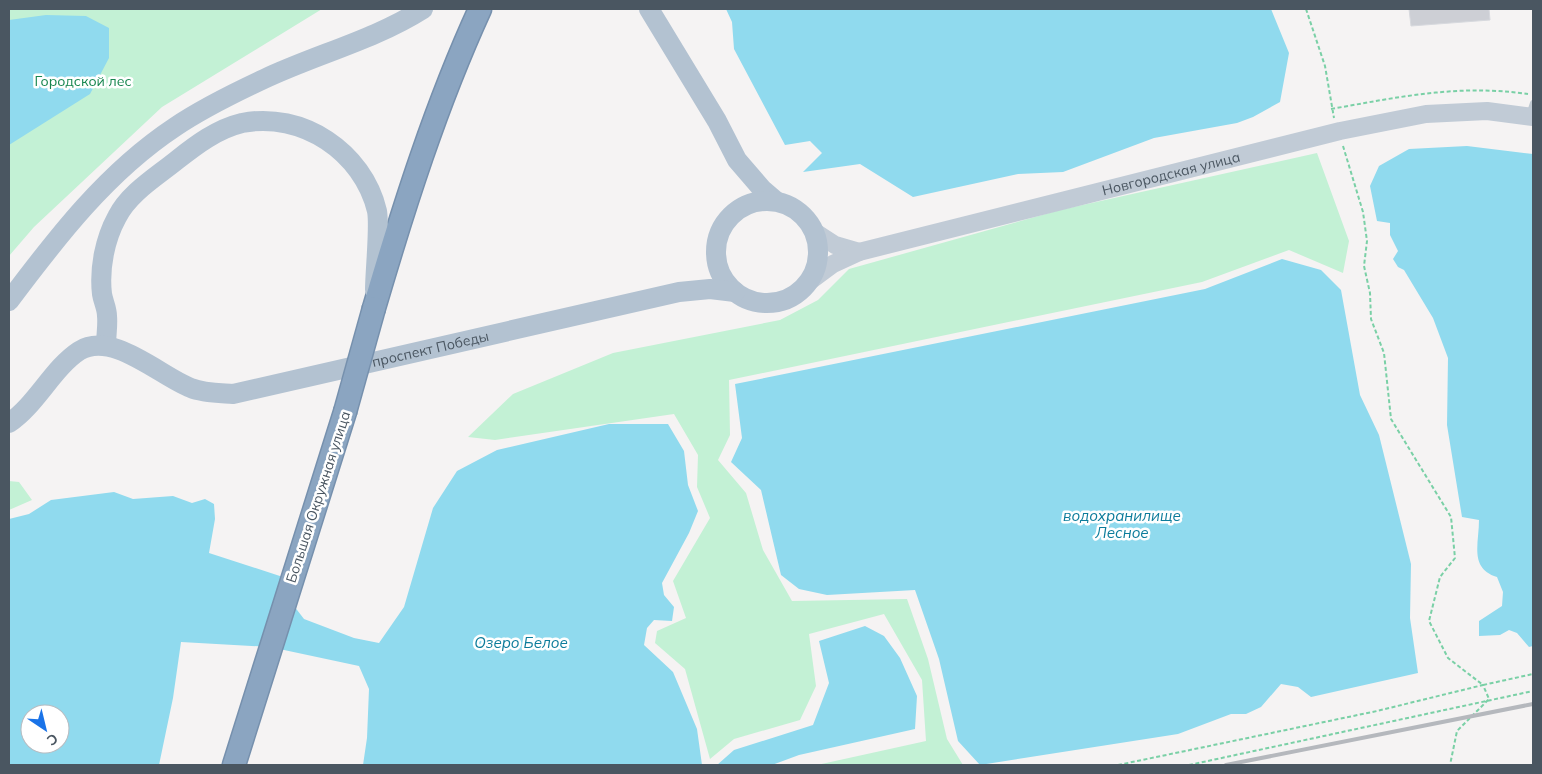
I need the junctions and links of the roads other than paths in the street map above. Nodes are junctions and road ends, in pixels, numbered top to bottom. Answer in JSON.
{"nodes":[{"id":1,"x":423,"y":9,"type":"edge"},
{"id":2,"x":480,"y":9,"type":"edge"},
{"id":3,"x":649,"y":9,"type":"edge"},
{"id":4,"x":1532,"y":112,"type":"edge"},
{"id":5,"x":776,"y":201,"type":"junction"},
{"id":6,"x":815,"y":232,"type":"junction"},
{"id":7,"x":859,"y":252,"type":"junction"},
{"id":8,"x":810,"y":280,"type":"junction"},
{"id":9,"x":735,"y":292,"type":"junction"},
{"id":10,"x":9,"y":301,"type":"edge"},
{"id":11,"x":374,"y":308,"type":"junction"},
{"id":12,"x":106,"y":346,"type":"junction"},
{"id":13,"x":9,"y":423,"type":"edge"},
{"id":14,"x":234,"y":765,"type":"edge"}],
"edges":[{"from":1,"to":10,"type":"main road"},
{"from":2,"to":11,"type":"highway","name":"Большая Окружная улица"},
{"from":3,"to":5,"type":"main road"},
{"from":4,"to":7,"type":"street","name":"Новгородская улица"},
{"from":5,"to":6,"type":"main road"},
{"from":5,"to":9,"type":"main road"},
{"from":6,"to":7,"type":"street"},
{"from":6,"to":8,"type":"main road"},
{"from":7,"to":8,"type":"street","name":"Новгородская улица"},
{"from":8,"to":9,"type":"main road"},
{"from":9,"to":12,"type":"main road","name":"проспект Победы"},
{"from":11,"to":12,"type":"main road"},
{"from":11,"to":14,"type":"highway","name":"Большая Окружная улица","bridge":true},
{"from":12,"to":13,"type":"main road"}]}
